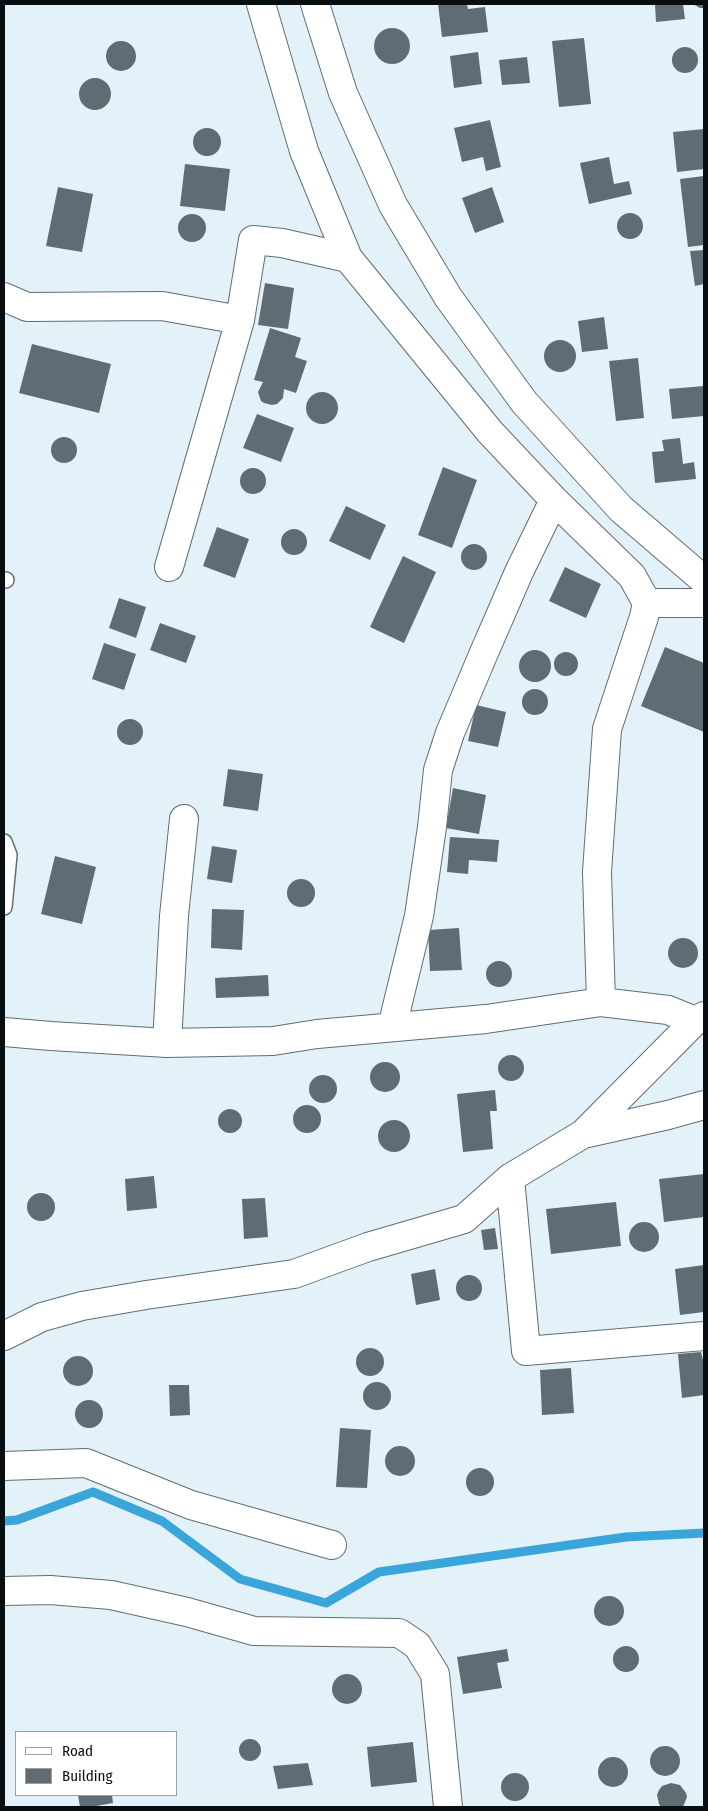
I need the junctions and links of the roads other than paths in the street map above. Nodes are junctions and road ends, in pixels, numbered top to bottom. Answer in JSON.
{"nodes":[{"id":1,"x":261,"y":4,"type":"edge"},
{"id":2,"x":315,"y":4,"type":"edge"},
{"id":3,"x":348,"y":258,"type":"junction"},
{"id":4,"x":4,"y":297,"type":"edge"},
{"id":5,"x":240,"y":320,"type":"junction"},
{"id":6,"x":554,"y":500,"type":"junction"},
{"id":7,"x":169,"y":567,"type":"dead end"},
{"id":8,"x":704,"y":580,"type":"edge"},
{"id":9,"x":704,"y":602,"type":"edge"},
{"id":10,"x":646,"y":603,"type":"junction"},
{"id":11,"x":184,"y":819,"type":"dead end"},
{"id":12,"x":4,"y":842,"type":"edge"},
{"id":13,"x":4,"y":907,"type":"edge"},
{"id":14,"x":601,"y":1002,"type":"junction"},
{"id":15,"x":699,"y":1018,"type":"edge"},
{"id":16,"x":392,"y":1027,"type":"junction"},
{"id":17,"x":4,"y":1032,"type":"edge"},
{"id":18,"x":167,"y":1043,"type":"junction"},
{"id":19,"x":704,"y":1105,"type":"edge"},
{"id":20,"x":583,"y":1134,"type":"junction"},
{"id":21,"x":510,"y":1178,"type":"junction"},
{"id":22,"x":4,"y":1336,"type":"edge"},
{"id":23,"x":704,"y":1336,"type":"edge"},
{"id":24,"x":4,"y":1466,"type":"edge"},
{"id":25,"x":332,"y":1545,"type":"dead end"},
{"id":26,"x":4,"y":1591,"type":"edge"},
{"id":27,"x":448,"y":1807,"type":"edge"}],
"edges":[{"from":1,"to":3,"type":"street"},
{"from":2,"to":8,"type":"street"},
{"from":3,"to":5,"type":"street"},
{"from":3,"to":6,"type":"street"},
{"from":4,"to":5,"type":"street"},
{"from":5,"to":7,"type":"street"},
{"from":6,"to":10,"type":"street"},
{"from":6,"to":16,"type":"street"},
{"from":9,"to":10,"type":"street"},
{"from":10,"to":14,"type":"street"},
{"from":11,"to":18,"type":"street"},
{"from":12,"to":13,"type":"lane"},
{"from":14,"to":15,"type":"street"},
{"from":14,"to":16,"type":"street"},
{"from":15,"to":20,"type":"street"},
{"from":16,"to":18,"type":"street"},
{"from":17,"to":18,"type":"street"},
{"from":19,"to":20,"type":"street"},
{"from":20,"to":21,"type":"street"},
{"from":21,"to":22,"type":"street"},
{"from":21,"to":23,"type":"street"},
{"from":24,"to":25,"type":"street"},
{"from":26,"to":27,"type":"street"}]}
